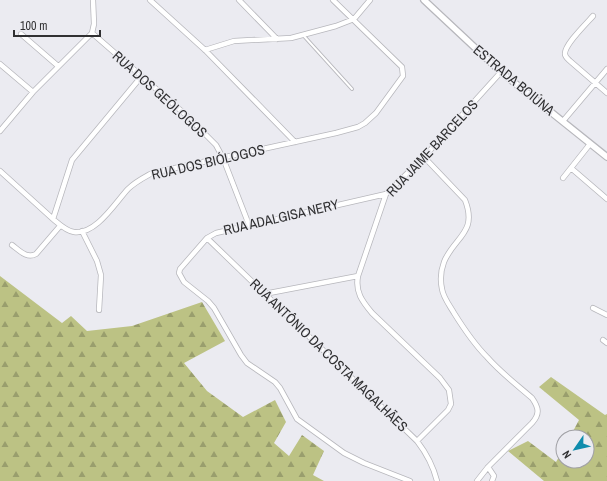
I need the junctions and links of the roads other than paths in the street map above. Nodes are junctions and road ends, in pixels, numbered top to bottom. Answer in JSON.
{"nodes":[{"id":1,"x":92,"y":0,"type":"edge"},
{"id":2,"x":150,"y":0,"type":"edge"},
{"id":3,"x":239,"y":0,"type":"edge"},
{"id":4,"x":333,"y":0,"type":"edge"},
{"id":5,"x":370,"y":0,"type":"edge"},
{"id":6,"x":424,"y":0,"type":"edge"},
{"id":7,"x":593,"y":16,"type":"dead end"},
{"id":8,"x":354,"y":19,"type":"junction"},
{"id":9,"x":92,"y":33,"type":"junction"},
{"id":10,"x":21,"y":34,"type":"dead end"},
{"id":11,"x":303,"y":35,"type":"junction"},
{"id":12,"x":277,"y":39,"type":"junction"},
{"id":13,"x":205,"y":50,"type":"junction"},
{"id":14,"x":0,"y":64,"type":"edge"},
{"id":15,"x":58,"y":66,"type":"junction"},
{"id":16,"x":607,"y":69,"type":"edge"},
{"id":17,"x":502,"y":72,"type":"junction"},
{"id":18,"x":141,"y":77,"type":"junction"},
{"id":19,"x":595,"y":84,"type":"junction"},
{"id":20,"x":352,"y":89,"type":"dead end"},
{"id":21,"x":33,"y":92,"type":"junction"},
{"id":22,"x":607,"y":93,"type":"edge"},
{"id":23,"x":562,"y":121,"type":"junction"},
{"id":24,"x":0,"y":131,"type":"edge"},
{"id":25,"x":295,"y":142,"type":"junction"},
{"id":26,"x":590,"y":144,"type":"junction"},
{"id":27,"x":424,"y":157,"type":"junction"},
{"id":28,"x":223,"y":158,"type":"junction"},
{"id":29,"x":607,"y":158,"type":"edge"},
{"id":30,"x":571,"y":168,"type":"junction"},
{"id":31,"x":0,"y":171,"type":"edge"},
{"id":32,"x":563,"y":178,"type":"dead end"},
{"id":33,"x":386,"y":194,"type":"junction"},
{"id":34,"x":607,"y":199,"type":"edge"},
{"id":35,"x":53,"y":219,"type":"junction"},
{"id":36,"x":249,"y":225,"type":"junction"},
{"id":37,"x":60,"y":226,"type":"junction"},
{"id":38,"x":82,"y":231,"type":"junction"},
{"id":39,"x":208,"y":238,"type":"junction"},
{"id":40,"x":12,"y":245,"type":"dead end"},
{"id":41,"x":358,"y":276,"type":"junction"},
{"id":42,"x":264,"y":294,"type":"junction"},
{"id":43,"x":593,"y":308,"type":"dead end"},
{"id":44,"x":99,"y":310,"type":"dead end"},
{"id":45,"x":607,"y":316,"type":"edge"},
{"id":46,"x":417,"y":441,"type":"junction"},
{"id":47,"x":488,"y":467,"type":"junction"},
{"id":48,"x":410,"y":481,"type":"edge"},
{"id":49,"x":437,"y":481,"type":"edge"},
{"id":50,"x":476,"y":481,"type":"edge"},
{"id":51,"x":492,"y":481,"type":"edge"}],
"edges":[{"from":1,"to":9,"type":"street"},
{"from":2,"to":13,"type":"street"},
{"from":3,"to":12,"type":"street"},
{"from":4,"to":8,"type":"street","name":"RUA DOS BIÓLOGOS"},
{"from":5,"to":8,"type":"street"},
{"from":6,"to":17,"type":"street","name":"ESTRADA BOIÚNA"},
{"from":7,"to":19,"type":"street"},
{"from":8,"to":11,"type":"street"},
{"from":8,"to":25,"type":"street","name":"RUA DOS BIÓLOGOS"},
{"from":9,"to":15,"type":"street"},
{"from":9,"to":18,"type":"street","name":"RUA DOS GEÓLOGOS"},
{"from":10,"to":15,"type":"street"},
{"from":11,"to":12,"type":"street"},
{"from":11,"to":20,"type":"lane"},
{"from":12,"to":13,"type":"street"},
{"from":13,"to":25,"type":"street"},
{"from":14,"to":21,"type":"street"},
{"from":15,"to":21,"type":"street"},
{"from":16,"to":19,"type":"street"},
{"from":17,"to":23,"type":"street","name":"ESTRADA BOIÚNA"},
{"from":17,"to":27,"type":"street","name":"RUA JAIME BARCELOS"},
{"from":18,"to":28,"type":"street","name":"RUA DOS GEÓLOGOS"},
{"from":18,"to":35,"type":"street"},
{"from":19,"to":22,"type":"street"},
{"from":19,"to":23,"type":"street"},
{"from":21,"to":24,"type":"street"},
{"from":23,"to":26,"type":"street","name":"ESTRADA BOIÚNA"},
{"from":25,"to":28,"type":"street","name":"RUA DOS BIÓLOGOS"},
{"from":26,"to":29,"type":"street","name":"ESTRADA BOIÚNA"},
{"from":26,"to":30,"type":"street"},
{"from":27,"to":33,"type":"street","name":"RUA JAIME BARCELOS"},
{"from":27,"to":47,"type":"street"},
{"from":28,"to":36,"type":"street","name":"RUA DOS GEÓLOGOS"},
{"from":28,"to":38,"type":"street","name":"RUA DOS BIÓLOGOS"},
{"from":30,"to":32,"type":"street"},
{"from":30,"to":34,"type":"street"},
{"from":31,"to":35,"type":"street"},
{"from":33,"to":36,"type":"street","name":"RUA ADALGISA NERY"},
{"from":33,"to":41,"type":"street","name":"RUA JAIME BARCELOS"},
{"from":35,"to":37,"type":"street"},
{"from":36,"to":39,"type":"street","name":"RUA ADALGISA NERY"},
{"from":37,"to":38,"type":"street"},
{"from":37,"to":40,"type":"street"},
{"from":38,"to":44,"type":"street"},
{"from":39,"to":42,"type":"street","name":"RUA ANTÔNIO DA COSTA MAGALHÃES"},
{"from":39,"to":48,"type":"street","name":"RUA ADALGISA NERY"},
{"from":41,"to":42,"type":"street"},
{"from":41,"to":46,"type":"street","name":"RUA JAIME BARCELOS"},
{"from":42,"to":46,"type":"street","name":"RUA ANTÔNIO DA COSTA MAGALHÃES"},
{"from":43,"to":45,"type":"street"},
{"from":46,"to":49,"type":"street","name":"RUA ANTÔNIO DA COSTA MAGALHÃES"},
{"from":47,"to":50,"type":"street"},
{"from":47,"to":51,"type":"street"}]}
